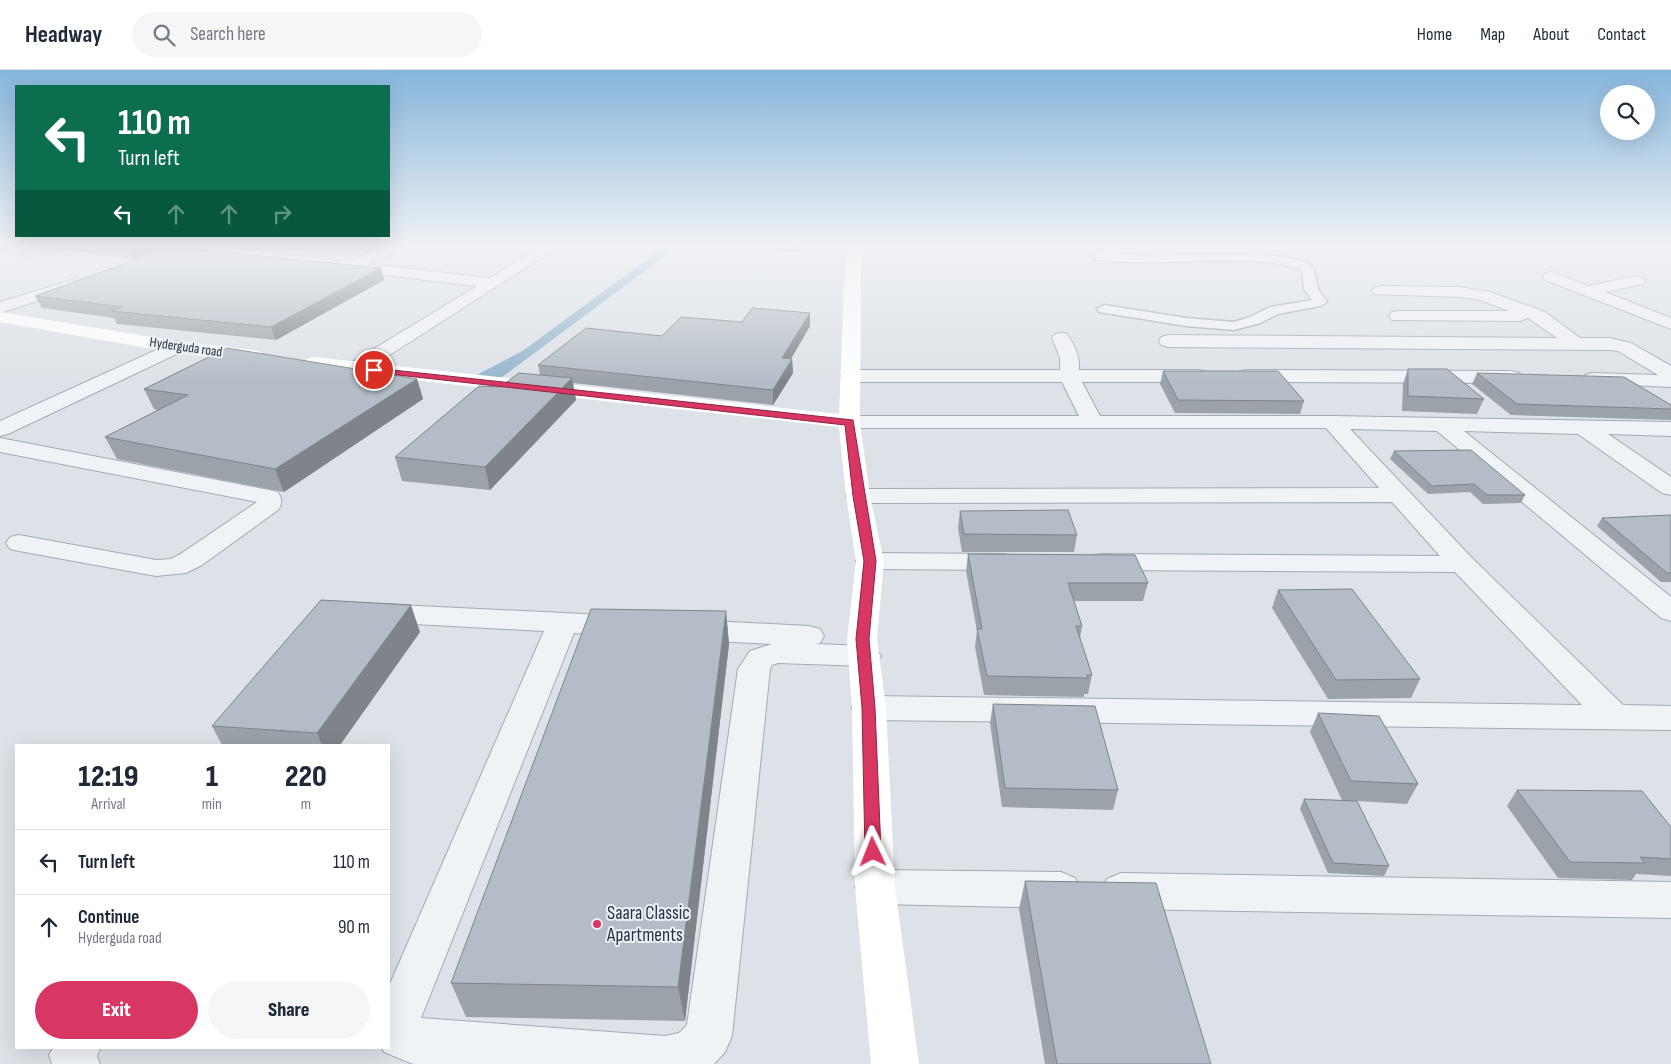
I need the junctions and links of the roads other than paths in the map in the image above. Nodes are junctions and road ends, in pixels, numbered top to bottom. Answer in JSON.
{"nodes":[{"id":1,"x":56,"y":290,"type":"edge"},
{"id":2,"x":480,"y":290,"type":"edge"},
{"id":3,"x":852,"y":290,"type":"edge"},
{"id":4,"x":1313,"y":290,"type":"edge"},
{"id":5,"x":1590,"y":290,"type":"edge"},
{"id":6,"x":1380,"y":291,"type":"dead end"},
{"id":7,"x":1587,"y":291,"type":"joint"},
{"id":8,"x":0,"y":308,"type":"edge"},
{"id":9,"x":1104,"y":309,"type":"dead end"},
{"id":10,"x":1398,"y":316,"type":"dead end"},
{"id":11,"x":1538,"y":316,"type":"junction"},
{"id":12,"x":0,"y":317,"type":"edge"},
{"id":13,"x":1671,"y":324,"type":"edge"},
{"id":14,"x":1061,"y":338,"type":"dead end"},
{"id":15,"x":1168,"y":341,"type":"dead end"},
{"id":16,"x":1408,"y":344,"type":"junction"},
{"id":17,"x":1576,"y":344,"type":"junction"},
{"id":18,"x":176,"y":347,"type":"junction"},
{"id":19,"x":271,"y":358,"type":"edge"},
{"id":20,"x":1671,"y":358,"type":"edge"},
{"id":21,"x":1649,"y":360,"type":"junction"},
{"id":22,"x":300,"y":362,"type":"edge"},
{"id":23,"x":356,"y":368,"type":"junction"},
{"id":24,"x":1671,"y":374,"type":"edge"},
{"id":25,"x":851,"y":376,"type":"junction"},
{"id":26,"x":1069,"y":376,"type":"junction"},
{"id":27,"x":1446,"y":376,"type":"junction"},
{"id":28,"x":1534,"y":378,"type":"edge"},
{"id":29,"x":1573,"y":379,"type":"edge"},
{"id":30,"x":1671,"y":381,"type":"edge"},
{"id":31,"x":849,"y":422,"type":"junction"},
{"id":32,"x":1093,"y":422,"type":"junction"},
{"id":33,"x":1332,"y":422,"type":"junction"},
{"id":34,"x":1443,"y":425,"type":"junction"},
{"id":35,"x":1508,"y":426,"type":"junction"},
{"id":36,"x":0,"y":428,"type":"edge"},
{"id":37,"x":1584,"y":428,"type":"junction"},
{"id":38,"x":1671,"y":429,"type":"edge"},
{"id":39,"x":0,"y":445,"type":"edge"},
{"id":40,"x":1671,"y":488,"type":"edge"},
{"id":41,"x":1399,"y":495,"type":"junction"},
{"id":42,"x":858,"y":496,"type":"junction"},
{"id":43,"x":19,"y":543,"type":"dead end"},
{"id":44,"x":870,"y":561,"type":"junction"},
{"id":45,"x":1028,"y":562,"type":"edge"},
{"id":46,"x":1077,"y":562,"type":"edge"},
{"id":47,"x":1462,"y":564,"type":"junction"},
{"id":48,"x":355,"y":612,"type":"edge"},
{"id":49,"x":1671,"y":612,"type":"edge"},
{"id":50,"x":562,"y":623,"type":"junction"},
{"id":51,"x":864,"y":648,"type":"junction"},
{"id":52,"x":869,"y":708,"type":"junction"},
{"id":53,"x":1614,"y":717,"type":"junction"},
{"id":54,"x":1671,"y":718,"type":"edge"},
{"id":55,"x":875,"y":887,"type":"junction"},
{"id":56,"x":1671,"y":900,"type":"edge"},
{"id":57,"x":76,"y":1049,"type":"edge"},
{"id":58,"x":76,"y":1064,"type":"edge"},
{"id":59,"x":895,"y":1064,"type":"edge"}],
"edges":[{"from":1,"to":8,"type":"street"},
{"from":2,"to":23,"type":"street"},
{"from":3,"to":25,"type":"main road"},
{"from":4,"to":9,"type":"lane"},
{"from":5,"to":7,"type":"street"},
{"from":6,"to":11,"type":"street"},
{"from":7,"to":13,"type":"street"},
{"from":10,"to":11,"type":"street"},
{"from":11,"to":17,"type":"street"},
{"from":12,"to":18,"type":"main road","name":"Hyderguda road"},
{"from":14,"to":26,"type":"street"},
{"from":15,"to":16,"type":"street"},
{"from":16,"to":17,"type":"street"},
{"from":16,"to":27,"type":"street"},
{"from":17,"to":21,"type":"street"},
{"from":18,"to":19,"type":"main road","name":"Hyderguda road"},
{"from":18,"to":36,"type":"street"},
{"from":20,"to":21,"type":"street"},
{"from":21,"to":24,"type":"street"},
{"from":22,"to":23,"type":"main road"},
{"from":23,"to":31,"type":"main road"},
{"from":25,"to":26,"type":"street"},
{"from":25,"to":31,"type":"main road"},
{"from":26,"to":27,"type":"street"},
{"from":26,"to":32,"type":"street"},
{"from":27,"to":28,"type":"street"},
{"from":27,"to":35,"type":"street"},
{"from":29,"to":30,"type":"street"},
{"from":31,"to":32,"type":"street"},
{"from":31,"to":42,"type":"main road"},
{"from":32,"to":33,"type":"street"},
{"from":33,"to":34,"type":"street"},
{"from":33,"to":41,"type":"street"},
{"from":34,"to":35,"type":"street"},
{"from":34,"to":49,"type":"street"},
{"from":35,"to":37,"type":"street"},
{"from":37,"to":38,"type":"street"},
{"from":37,"to":40,"type":"street"},
{"from":39,"to":43,"type":"street"},
{"from":41,"to":42,"type":"street"},
{"from":41,"to":47,"type":"street"},
{"from":42,"to":44,"type":"main road"},
{"from":44,"to":45,"type":"street"},
{"from":44,"to":51,"type":"main road"},
{"from":46,"to":47,"type":"street"},
{"from":47,"to":53,"type":"street"},
{"from":48,"to":50,"type":"street"},
{"from":50,"to":51,"type":"street"},
{"from":50,"to":51,"type":"street"},
{"from":51,"to":52,"type":"main road"},
{"from":52,"to":53,"type":"street"},
{"from":52,"to":55,"type":"main road"},
{"from":53,"to":54,"type":"street"},
{"from":55,"to":56,"type":"street"},
{"from":55,"to":59,"type":"main road"},
{"from":57,"to":58,"type":"street"}]}
